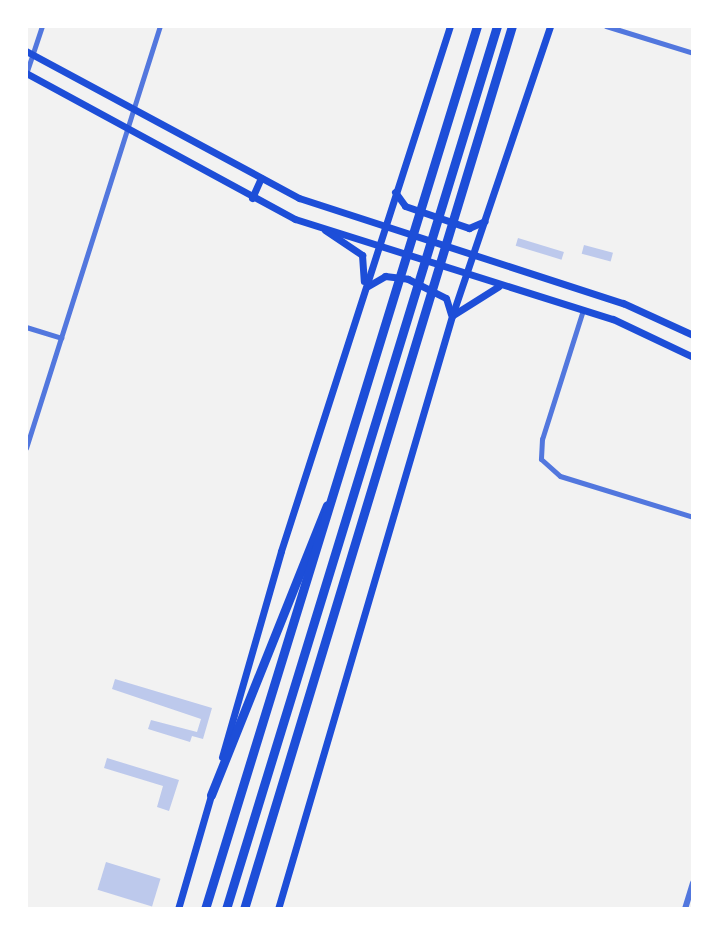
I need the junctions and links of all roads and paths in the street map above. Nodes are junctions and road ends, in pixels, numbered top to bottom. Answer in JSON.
{"nodes":[{"id":1,"x":42,"y":26,"type":"edge"},
{"id":2,"x":160,"y":26,"type":"edge"},
{"id":3,"x":450,"y":26,"type":"edge"},
{"id":4,"x":497,"y":26,"type":"edge"},
{"id":5,"x":512,"y":26,"type":"edge"},
{"id":6,"x":550,"y":26,"type":"edge"},
{"id":7,"x":606,"y":26,"type":"edge"},
{"id":8,"x":477,"y":27,"type":"edge"},
{"id":9,"x":29,"y":53,"type":"edge"},
{"id":10,"x":693,"y":53,"type":"edge"},
{"id":11,"x":26,"y":74,"type":"edge"},
{"id":12,"x":134,"y":107,"type":"junction"},
{"id":13,"x":127,"y":127,"type":"junction"},
{"id":14,"x":261,"y":178,"type":"junction"},
{"id":15,"x":395,"y":192,"type":"junction"},
{"id":16,"x":252,"y":198,"type":"junction"},
{"id":17,"x":486,"y":220,"type":"junction"},
{"id":18,"x":385,"y":226,"type":"junction"},
{"id":19,"x":324,"y":229,"type":"junction"},
{"id":20,"x":378,"y":246,"type":"junction"},
{"id":21,"x":475,"y":255,"type":"junction"},
{"id":22,"x":516,"y":269,"type":"junction"},
{"id":23,"x":466,"y":275,"type":"junction"},
{"id":24,"x":505,"y":286,"type":"junction"},
{"id":25,"x":364,"y":291,"type":"junction"},
{"id":26,"x":583,"y":309,"type":"junction"},
{"id":27,"x":452,"y":316,"type":"junction"},
{"id":28,"x":26,"y":327,"type":"edge"},
{"id":29,"x":693,"y":335,"type":"edge"},
{"id":30,"x":61,"y":338,"type":"junction"},
{"id":31,"x":693,"y":357,"type":"edge"},
{"id":32,"x":26,"y":446,"type":"edge"},
{"id":33,"x":345,"y":466,"type":"junction"},
{"id":34,"x":693,"y":517,"type":"edge"},
{"id":35,"x":211,"y":795,"type":"junction"},
{"id":36,"x":693,"y":883,"type":"edge"},
{"id":37,"x":178,"y":909,"type":"edge"},
{"id":38,"x":205,"y":909,"type":"edge"},
{"id":39,"x":226,"y":909,"type":"edge"},
{"id":40,"x":244,"y":909,"type":"edge"},
{"id":41,"x":278,"y":909,"type":"edge"},
{"id":42,"x":685,"y":909,"type":"edge"}],
"edges":[{"from":1,"to":9,"type":"street"},
{"from":2,"to":12,"type":"street"},
{"from":3,"to":15,"type":"main road"},
{"from":4,"to":39,"type":"highway"},
{"from":5,"to":40,"type":"highway"},
{"from":6,"to":17,"type":"main road"},
{"from":7,"to":10,"type":"street"},
{"from":8,"to":33,"type":"highway"},
{"from":9,"to":11,"type":"street"},
{"from":9,"to":12,"type":"main road"},
{"from":11,"to":13,"type":"main road"},
{"from":12,"to":13,"type":"street"},
{"from":12,"to":14,"type":"main road"},
{"from":13,"to":16,"type":"main road"},
{"from":13,"to":30,"type":"street"},
{"from":14,"to":16,"type":"main road"},
{"from":14,"to":18,"type":"main road"},
{"from":15,"to":17,"type":"main road"},
{"from":15,"to":18,"type":"main road"},
{"from":16,"to":19,"type":"main road"},
{"from":17,"to":21,"type":"main road"},
{"from":18,"to":20,"type":"main road"},
{"from":18,"to":21,"type":"main road"},
{"from":19,"to":20,"type":"main road"},
{"from":19,"to":25,"type":"main road"},
{"from":20,"to":23,"type":"main road"},
{"from":20,"to":25,"type":"main road"},
{"from":21,"to":22,"type":"main road"},
{"from":21,"to":23,"type":"main road"},
{"from":22,"to":24,"type":"main road"},
{"from":22,"to":29,"type":"main road"},
{"from":23,"to":24,"type":"main road"},
{"from":23,"to":27,"type":"main road"},
{"from":24,"to":26,"type":"main road"},
{"from":24,"to":27,"type":"main road"},
{"from":25,"to":27,"type":"main road"},
{"from":25,"to":35,"type":"main road"},
{"from":26,"to":31,"type":"main road"},
{"from":26,"to":34,"type":"street"},
{"from":27,"to":41,"type":"main road"},
{"from":28,"to":30,"type":"street"},
{"from":30,"to":32,"type":"street"},
{"from":33,"to":35,"type":"highway"},
{"from":33,"to":38,"type":"highway"},
{"from":35,"to":37,"type":"main road"},
{"from":36,"to":42,"type":"street"}]}
